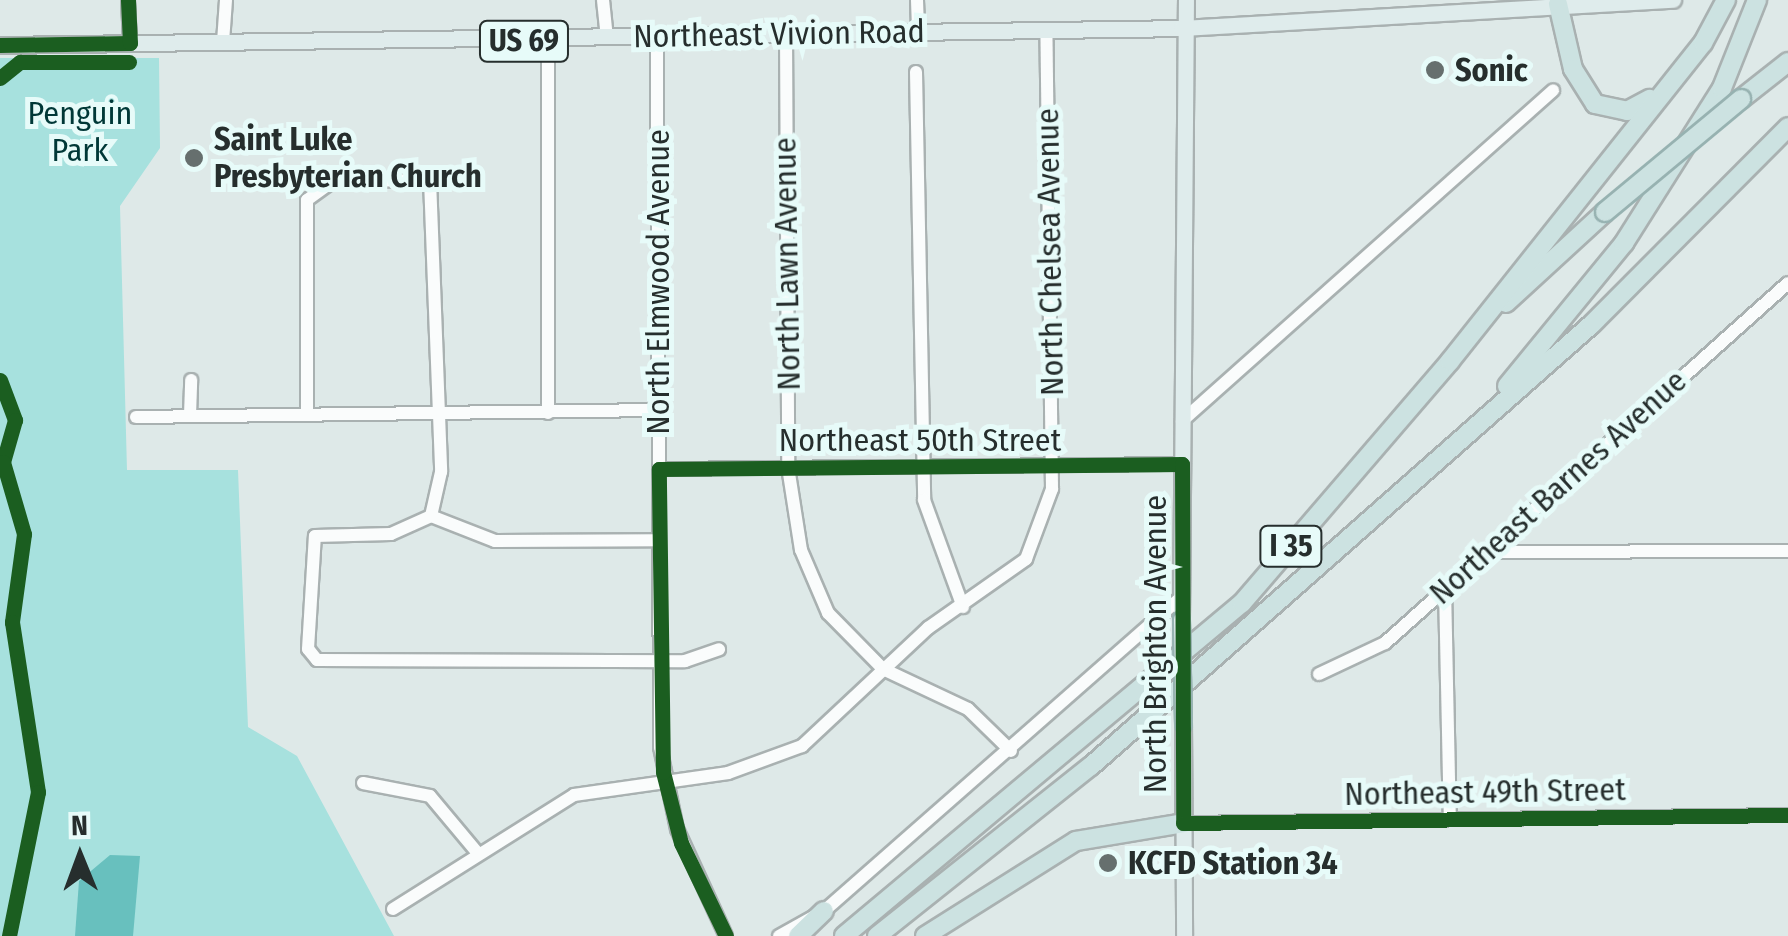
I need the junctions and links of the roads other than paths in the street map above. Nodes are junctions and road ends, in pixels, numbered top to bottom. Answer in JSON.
{"nodes":[{"id":1,"x":128,"y":0,"type":"edge"},
{"id":2,"x":226,"y":0,"type":"edge"},
{"id":3,"x":603,"y":0,"type":"edge"},
{"id":4,"x":917,"y":0,"type":"edge"},
{"id":5,"x":1172,"y":0,"type":"edge"},
{"id":6,"x":1186,"y":0,"type":"edge"},
{"id":7,"x":1674,"y":0,"type":"edge"},
{"id":8,"x":1726,"y":0,"type":"edge"},
{"id":9,"x":1757,"y":0,"type":"edge"},
{"id":10,"x":1560,"y":1,"type":"edge"},
{"id":11,"x":1446,"y":6,"type":"edge"},
{"id":12,"x":1182,"y":28,"type":"junction"},
{"id":13,"x":918,"y":30,"type":"junction"},
{"id":14,"x":1046,"y":30,"type":"junction"},
{"id":15,"x":786,"y":34,"type":"junction"},
{"id":16,"x":657,"y":36,"type":"junction"},
{"id":17,"x":608,"y":37,"type":"junction"},
{"id":18,"x":548,"y":41,"type":"junction"},
{"id":19,"x":224,"y":42,"type":"junction"},
{"id":20,"x":130,"y":44,"type":"junction"},
{"id":21,"x":0,"y":45,"type":"edge"},
{"id":22,"x":1788,"y":62,"type":"edge"},
{"id":23,"x":916,"y":72,"type":"dead end"},
{"id":24,"x":1667,"y":87,"type":"junction"},
{"id":25,"x":1553,"y":90,"type":"dead end"},
{"id":26,"x":1788,"y":127,"type":"edge"},
{"id":27,"x":1788,"y":283,"type":"edge"},
{"id":28,"x":1450,"y":361,"type":"junction"},
{"id":29,"x":191,"y":380,"type":"dead end"},
{"id":30,"x":658,"y":410,"type":"junction"},
{"id":31,"x":548,"y":412,"type":"junction"},
{"id":32,"x":308,"y":413,"type":"junction"},
{"id":33,"x":190,"y":414,"type":"junction"},
{"id":34,"x":440,"y":414,"type":"junction"},
{"id":35,"x":136,"y":416,"type":"dead end"},
{"id":36,"x":1477,"y":420,"type":"junction"},
{"id":37,"x":1182,"y":421,"type":"junction"},
{"id":38,"x":1182,"y":464,"type":"junction"},
{"id":39,"x":788,"y":467,"type":"junction"},
{"id":40,"x":923,"y":468,"type":"junction"},
{"id":41,"x":1052,"y":468,"type":"junction"},
{"id":42,"x":659,"y":469,"type":"junction"},
{"id":43,"x":431,"y":516,"type":"junction"},
{"id":44,"x":659,"y":540,"type":"junction"},
{"id":45,"x":1788,"y":551,"type":"edge"},
{"id":46,"x":1489,"y":552,"type":"junction"},
{"id":47,"x":1445,"y":588,"type":"junction"},
{"id":48,"x":1181,"y":597,"type":"junction"},
{"id":49,"x":963,"y":607,"type":"junction"},
{"id":50,"x":718,"y":648,"type":"dead end"},
{"id":51,"x":317,"y":660,"type":"junction"},
{"id":52,"x":659,"y":660,"type":"junction"},
{"id":53,"x":883,"y":669,"type":"junction"},
{"id":54,"x":306,"y":673,"type":"dead end"},
{"id":55,"x":1319,"y":674,"type":"dead end"},
{"id":56,"x":1011,"y":751,"type":"junction"},
{"id":57,"x":665,"y":779,"type":"junction"},
{"id":58,"x":363,"y":782,"type":"dead end"},
{"id":59,"x":1788,"y":816,"type":"edge"},
{"id":60,"x":1450,"y":819,"type":"junction"},
{"id":61,"x":1183,"y":824,"type":"junction"},
{"id":62,"x":476,"y":851,"type":"junction"},
{"id":63,"x":393,"y":909,"type":"dead end"},
{"id":64,"x":824,"y":911,"type":"junction"},
{"id":65,"x":726,"y":936,"type":"edge"},
{"id":66,"x":778,"y":936,"type":"edge"},
{"id":67,"x":798,"y":936,"type":"edge"},
{"id":68,"x":844,"y":936,"type":"edge"},
{"id":69,"x":876,"y":936,"type":"edge"},
{"id":70,"x":925,"y":936,"type":"edge"},
{"id":71,"x":1184,"y":936,"type":"edge"}],
"edges":[{"from":1,"to":20,"type":"street"},
{"from":2,"to":19,"type":"street"},
{"from":3,"to":17,"type":"street"},
{"from":4,"to":13,"type":"street"},
{"from":5,"to":12,"type":"main road","name":"North Brighton Avenue"},
{"from":6,"to":12,"type":"main road","name":"North Brighton Avenue"},
{"from":7,"to":10,"type":"main road","name":"Northeast Vivion Road","number":"US 69"},
{"from":8,"to":24,"type":"highway","number":"I 35"},
{"from":9,"to":36,"type":"highway","number":"I 35"},
{"from":10,"to":11,"type":"main road","name":"Northeast Vivion Road","number":"US 69"},
{"from":10,"to":24,"type":"highway"},
{"from":11,"to":12,"type":"main road","name":"Northeast Vivion Road","number":"US 69"},
{"from":12,"to":14,"type":"main road","name":"Northeast Vivion Road","number":"US 69"},
{"from":12,"to":37,"type":"main road","name":"North Brighton Avenue"},
{"from":13,"to":14,"type":"main road","name":"Northeast Vivion Road","number":"US 69"},
{"from":13,"to":15,"type":"main road","name":"Northeast Vivion Road","number":"US 69"},
{"from":14,"to":41,"type":"street","name":"North Chelsea Avenue"},
{"from":15,"to":16,"type":"main road","name":"Northeast Vivion Road","number":"US 69"},
{"from":15,"to":39,"type":"street","name":"North Lawn Avenue"},
{"from":16,"to":17,"type":"main road","name":"Northeast Vivion Road","number":"US 69"},
{"from":16,"to":30,"type":"street","name":"North Elmwood Avenue"},
{"from":17,"to":18,"type":"main road","name":"Northeast Vivion Road","number":"US 69"},
{"from":18,"to":19,"type":"main road","name":"Northeast Vivion Road","number":"US 69"},
{"from":18,"to":31,"type":"street"},
{"from":19,"to":20,"type":"main road","name":"Northeast Vivion Road","number":"US 69"},
{"from":20,"to":21,"type":"main road","name":"Northeast Vivion Road","number":"US 69"},
{"from":22,"to":28,"type":"highway","bridge":true},
{"from":23,"to":40,"type":"street"},
{"from":24,"to":28,"type":"highway","number":"I 35"},
{"from":25,"to":37,"type":"street"},
{"from":26,"to":36,"type":"highway"},
{"from":27,"to":46,"type":"street","name":"Northeast Barnes Avenue"},
{"from":28,"to":68,"type":"highway","number":"I 35"},
{"from":29,"to":33,"type":"street"},
{"from":30,"to":31,"type":"street"},
{"from":30,"to":42,"type":"street","name":"North Elmwood Avenue"},
{"from":31,"to":34,"type":"street"},
{"from":32,"to":33,"type":"street"},
{"from":32,"to":34,"type":"street"},
{"from":32,"to":34,"type":"street"},
{"from":33,"to":35,"type":"street"},
{"from":34,"to":43,"type":"street"},
{"from":36,"to":69,"type":"highway","number":"I 35"},
{"from":37,"to":38,"type":"main road","name":"North Brighton Avenue"},
{"from":38,"to":41,"type":"street","name":"Northeast 50th Street"},
{"from":38,"to":48,"type":"main road","name":"North Brighton Avenue"},
{"from":39,"to":40,"type":"street","name":"Northeast 50th Street"},
{"from":39,"to":42,"type":"street","name":"Northeast 50th Street"},
{"from":39,"to":53,"type":"street","name":"North Lawn Avenue"},
{"from":40,"to":41,"type":"street","name":"Northeast 50th Street"},
{"from":40,"to":49,"type":"street"},
{"from":41,"to":49,"type":"street","name":"North Chelsea Avenue"},
{"from":42,"to":44,"type":"street","name":"North Elmwood Avenue"},
{"from":43,"to":44,"type":"street"},
{"from":43,"to":51,"type":"street"},
{"from":44,"to":52,"type":"street","name":"North Elmwood Avenue"},
{"from":45,"to":46,"type":"street"},
{"from":46,"to":47,"type":"street","name":"Northeast Barnes Avenue"},
{"from":47,"to":55,"type":"street","name":"Northeast Barnes Avenue"},
{"from":47,"to":60,"type":"street"},
{"from":48,"to":56,"type":"street"},
{"from":48,"to":61,"type":"main road","name":"North Brighton Avenue","bridge":true},
{"from":49,"to":53,"type":"street","name":"North Chelsea Avenue"},
{"from":50,"to":52,"type":"street"},
{"from":51,"to":52,"type":"street"},
{"from":51,"to":54,"type":"street"},
{"from":52,"to":57,"type":"street","name":"North Elmwood Avenue"},
{"from":53,"to":56,"type":"street","name":"North Lawn Avenue"},
{"from":53,"to":57,"type":"street","name":"North Chelsea Avenue"},
{"from":56,"to":64,"type":"street"},
{"from":57,"to":62,"type":"street","name":"North Chelsea Avenue"},
{"from":57,"to":65,"type":"street","name":"North Elmwood Avenue"},
{"from":58,"to":62,"type":"street"},
{"from":59,"to":60,"type":"street","name":"Northeast 49th Street"},
{"from":60,"to":61,"type":"street","name":"Northeast 49th Street"},
{"from":61,"to":70,"type":"highway"},
{"from":61,"to":71,"type":"main road","name":"North Brighton Avenue"},
{"from":62,"to":63,"type":"street","name":"North Chelsea Avenue"},
{"from":64,"to":66,"type":"street"},
{"from":64,"to":67,"type":"highway"}]}
